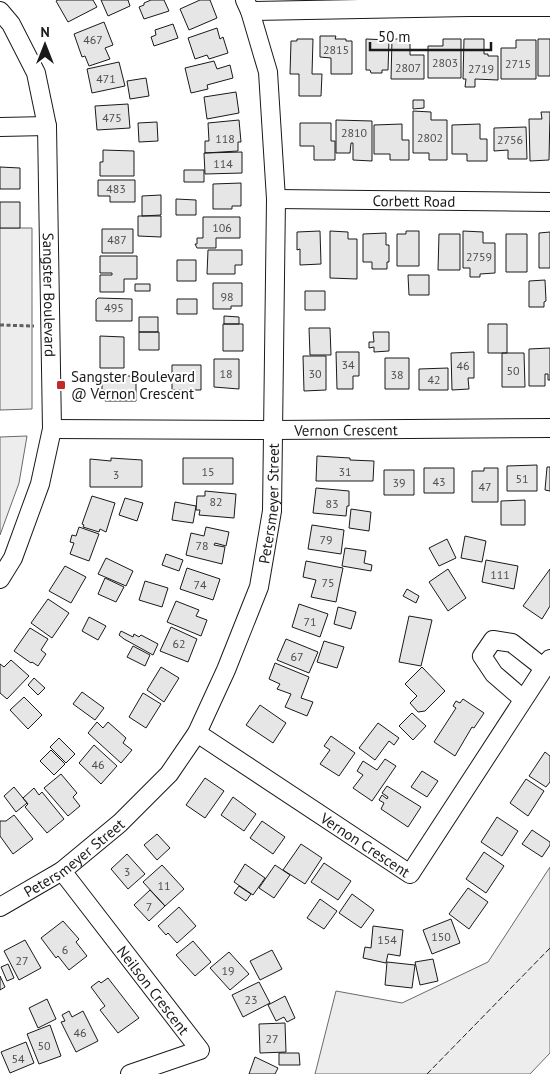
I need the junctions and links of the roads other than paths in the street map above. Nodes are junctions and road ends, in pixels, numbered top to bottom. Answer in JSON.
{"nodes":[{"id":1,"x":469,"y":3,"type":"edge"},
{"id":2,"x":248,"y":5,"type":"edge"},
{"id":3,"x":550,"y":8,"type":"edge"},
{"id":4,"x":0,"y":11,"type":"edge"},
{"id":5,"x":47,"y":126,"type":"junction"},
{"id":6,"x":0,"y":127,"type":"edge"},
{"id":7,"x":276,"y":199,"type":"junction"},
{"id":8,"x":550,"y":202,"type":"edge"},
{"id":9,"x":550,"y":428,"type":"edge"},
{"id":10,"x":52,"y":429,"type":"junction"},
{"id":11,"x":273,"y":430,"type":"junction"},
{"id":12,"x":0,"y":579,"type":"edge"},
{"id":13,"x":547,"y":663,"type":"edge"},
{"id":14,"x":523,"y":698,"type":"junction"},
{"id":15,"x":197,"y":733,"type":"junction"},
{"id":16,"x":62,"y":871,"type":"junction"},
{"id":17,"x":0,"y":908,"type":"edge"},
{"id":18,"x":130,"y":1074,"type":"edge"}],
"edges":[{"from":1,"to":2,"type":"street"},
{"from":1,"to":3,"type":"street"},
{"from":2,"to":7,"type":"street","name":"Petersmeyer Street"},
{"from":4,"to":5,"type":"street","name":"Sangster Boulevard"},
{"from":5,"to":6,"type":"street"},
{"from":5,"to":10,"type":"street","name":"Sangster Boulevard"},
{"from":7,"to":8,"type":"street","name":"Corbett Road"},
{"from":7,"to":11,"type":"street","name":"Petersmeyer Street"},
{"from":9,"to":11,"type":"street","name":"Vernon Crescent"},
{"from":10,"to":11,"type":"street","name":"Vernon Crescent"},
{"from":10,"to":12,"type":"street","name":"Sangster Boulevard"},
{"from":11,"to":15,"type":"street","name":"Petersmeyer Street"},
{"from":13,"to":14,"type":"street","name":"Vernon Crescent"},
{"from":13,"to":14,"type":"street","name":"Vernon Crescent"},
{"from":14,"to":15,"type":"street","name":"Vernon Crescent"},
{"from":15,"to":16,"type":"street","name":"Petersmeyer Street"},
{"from":16,"to":17,"type":"street","name":"Petersmeyer Street"},
{"from":16,"to":18,"type":"street","name":"Neilson Crescent"}]}
